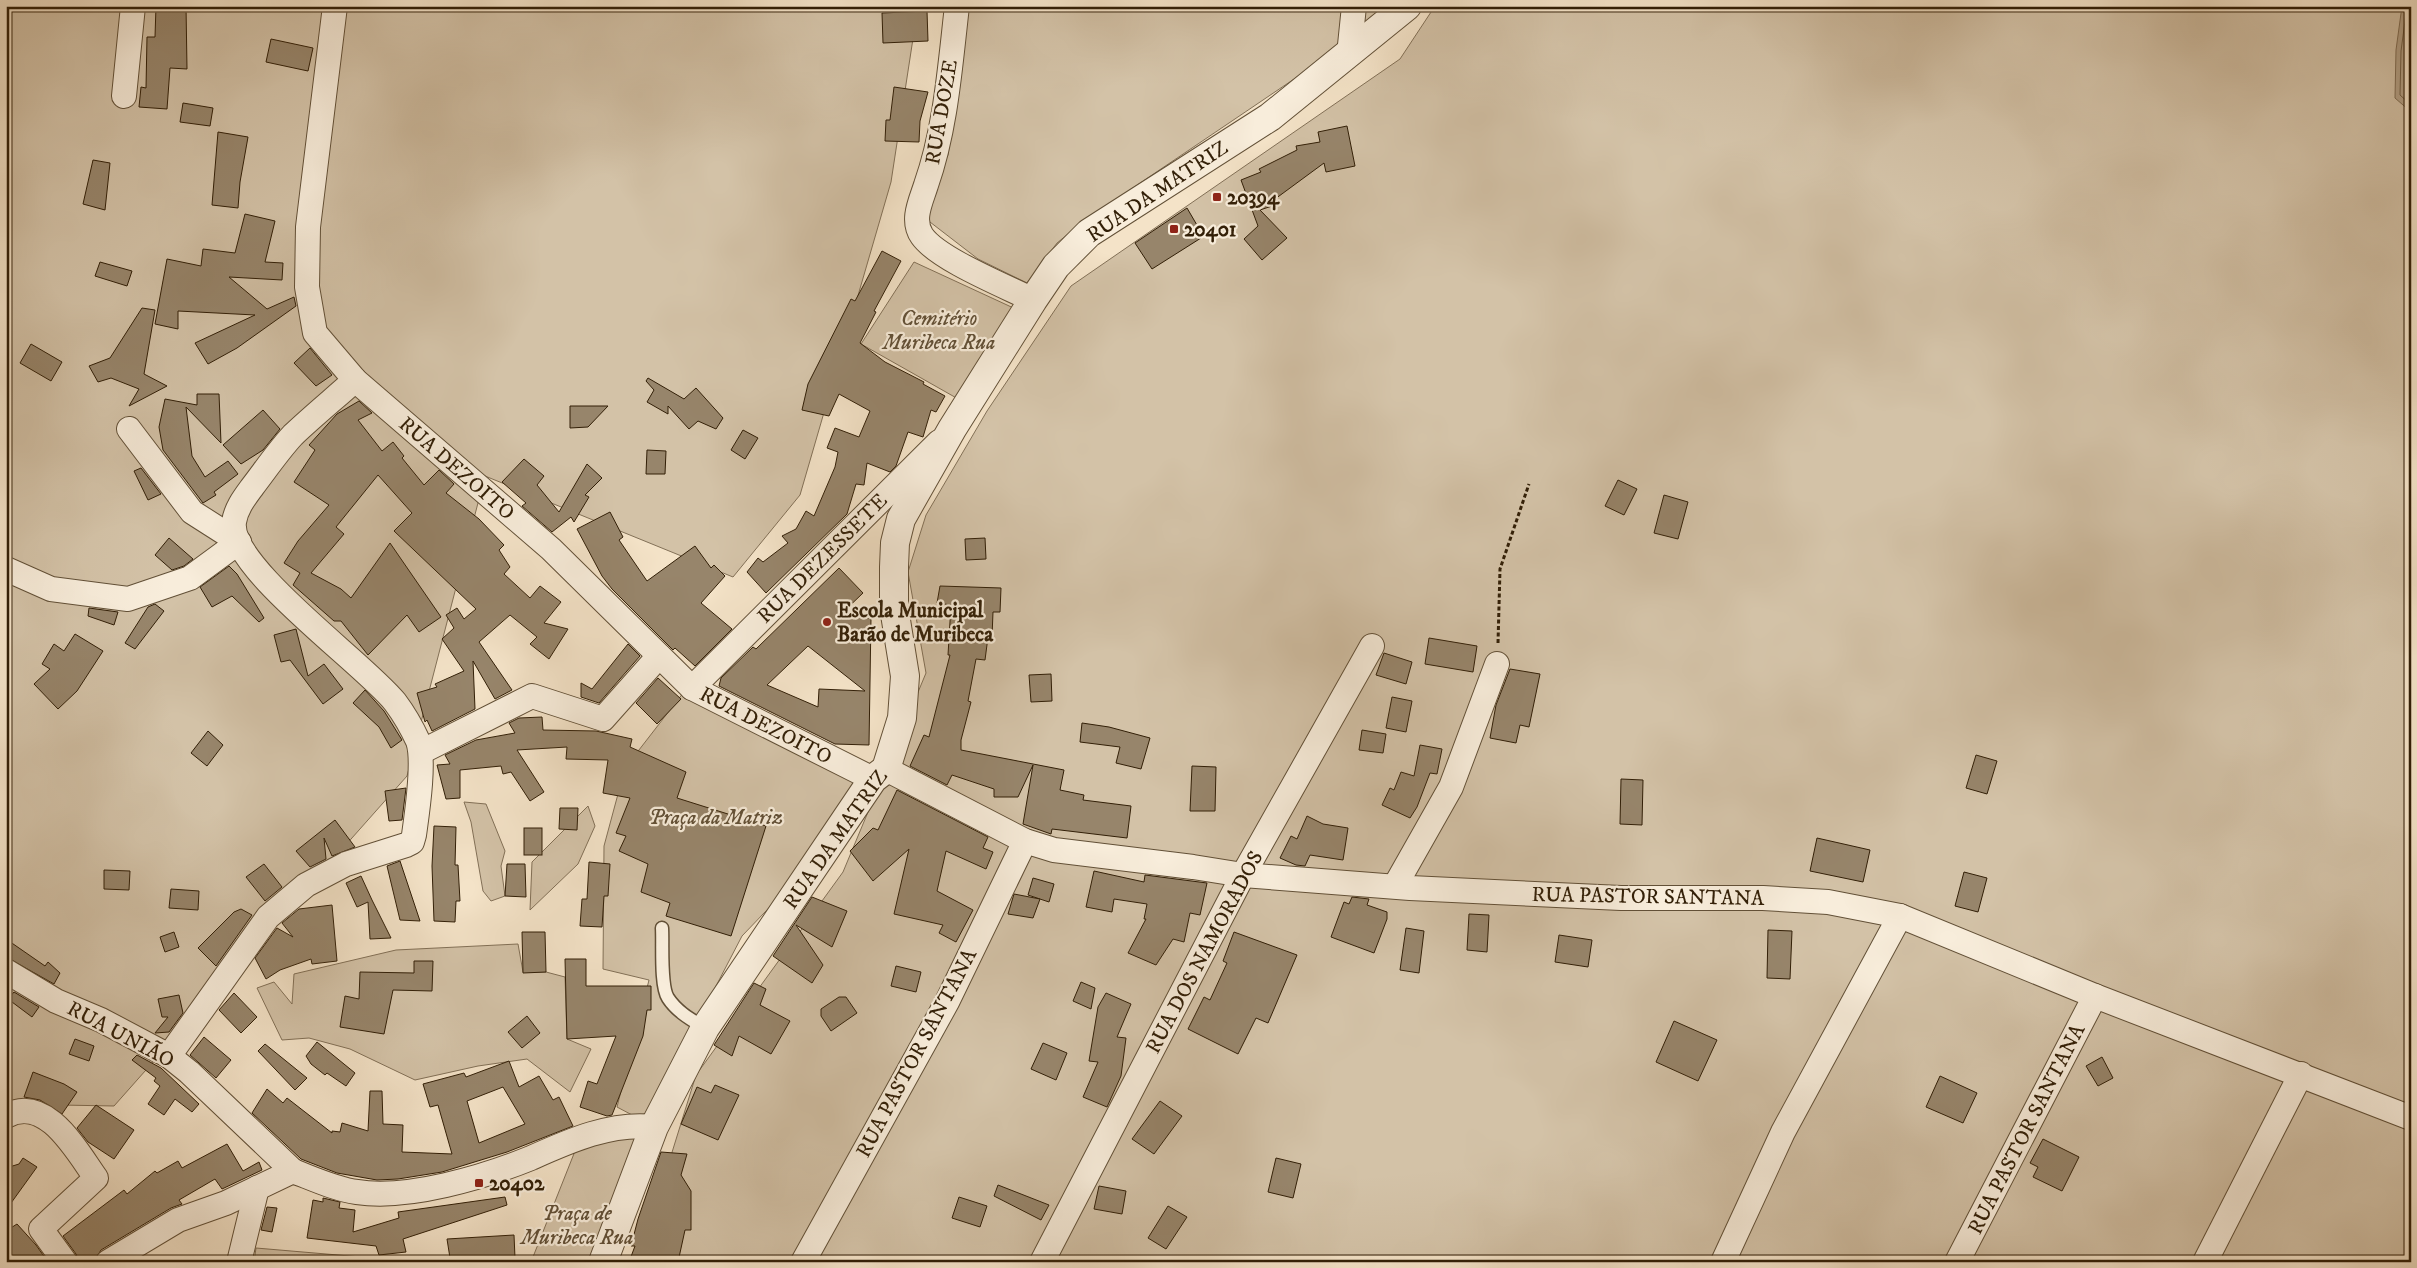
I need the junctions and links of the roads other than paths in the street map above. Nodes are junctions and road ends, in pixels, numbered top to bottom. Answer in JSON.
{"nodes":[{"id":1,"x":134,"y":6,"type":"edge"},
{"id":2,"x":335,"y":6,"type":"edge"},
{"id":3,"x":957,"y":6,"type":"edge"},
{"id":4,"x":1354,"y":6,"type":"edge"},
{"id":5,"x":1407,"y":6,"type":"edge"},
{"id":6,"x":1349,"y":55,"type":"junction"},
{"id":7,"x":124,"y":96,"type":"dead end"},
{"id":8,"x":1033,"y":300,"type":"junction"},
{"id":9,"x":355,"y":380,"type":"junction"},
{"id":10,"x":129,"y":429,"type":"dead end"},
{"id":11,"x":952,"y":429,"type":"junction"},
{"id":12,"x":239,"y":542,"type":"junction"},
{"id":13,"x":6,"y":569,"type":"edge"},
{"id":14,"x":1372,"y":646,"type":"dead end"},
{"id":15,"x":659,"y":656,"type":"junction"},
{"id":16,"x":1497,"y":664,"type":"road end"},
{"id":17,"x":692,"y":688,"type":"junction"},
{"id":18,"x":421,"y":752,"type":"junction"},
{"id":19,"x":880,"y":774,"type":"junction"},
{"id":20,"x":1024,"y":841,"type":"junction"},
{"id":21,"x":1243,"y":876,"type":"junction"},
{"id":22,"x":1395,"y":886,"type":"junction"},
{"id":23,"x":1900,"y":916,"type":"junction"},
{"id":24,"x":662,"y":928,"type":"dead end"},
{"id":25,"x":6,"y":971,"type":"edge"},
{"id":26,"x":2095,"y":996,"type":"junction"},
{"id":27,"x":705,"y":1028,"type":"junction"},
{"id":28,"x":169,"y":1056,"type":"junction"},
{"id":29,"x":2301,"y":1074,"type":"junction"},
{"id":30,"x":6,"y":1116,"type":"edge"},
{"id":31,"x":2411,"y":1118,"type":"edge"},
{"id":32,"x":654,"y":1127,"type":"junction"},
{"id":33,"x":293,"y":1171,"type":"junction"},
{"id":34,"x":257,"y":1188,"type":"junction"},
{"id":35,"x":65,"y":1262,"type":"edge"},
{"id":36,"x":108,"y":1262,"type":"edge"},
{"id":37,"x":239,"y":1262,"type":"edge"},
{"id":38,"x":603,"y":1262,"type":"edge"},
{"id":39,"x":802,"y":1262,"type":"edge"},
{"id":40,"x":1042,"y":1262,"type":"edge"},
{"id":41,"x":1722,"y":1262,"type":"edge"},
{"id":42,"x":1957,"y":1262,"type":"edge"},
{"id":43,"x":2205,"y":1262,"type":"edge"}],
"edges":[{"from":1,"to":7,"type":"street"},
{"from":2,"to":9,"type":"street","name":"RUA DEZOITO"},
{"from":3,"to":8,"type":"street","name":"RUA DOZE"},
{"from":4,"to":6,"type":"street"},
{"from":5,"to":6,"type":"street","name":"RUA DA MATRIZ"},
{"from":6,"to":8,"type":"street","name":"RUA DA MATRIZ"},
{"from":8,"to":11,"type":"street","name":"RUA DA MATRIZ"},
{"from":9,"to":12,"type":"street"},
{"from":9,"to":15,"type":"street","name":"RUA DEZOITO"},
{"from":10,"to":12,"type":"street"},
{"from":11,"to":17,"type":"street","name":"RUA DEZESSETE"},
{"from":11,"to":19,"type":"street","name":"RUA DA MATRIZ"},
{"from":12,"to":13,"type":"street"},
{"from":12,"to":18,"type":"street"},
{"from":14,"to":21,"type":"street","name":"RUA DOS NAMORADOS"},
{"from":15,"to":17,"type":"street","name":"RUA DEZOITO"},
{"from":15,"to":18,"type":"street"},
{"from":16,"to":22,"type":"street"},
{"from":17,"to":19,"type":"street","name":"RUA DEZOITO"},
{"from":18,"to":28,"type":"street"},
{"from":19,"to":20,"type":"street","name":"RUA PASTOR SANTANA"},
{"from":19,"to":27,"type":"street","name":"RUA DA MATRIZ"},
{"from":20,"to":21,"type":"street","name":"RUA PASTOR SANTANA"},
{"from":20,"to":39,"type":"street","name":"RUA PASTOR SANTANA"},
{"from":21,"to":22,"type":"street","name":"RUA PASTOR SANTANA"},
{"from":21,"to":40,"type":"street","name":"RUA DOS NAMORADOS"},
{"from":22,"to":23,"type":"street","name":"RUA PASTOR SANTANA"},
{"from":23,"to":26,"type":"street","name":"RUA PASTOR SANTANA"},
{"from":23,"to":41,"type":"street"},
{"from":24,"to":27,"type":"lane"},
{"from":25,"to":28,"type":"street","name":"RUA UNIÃO"},
{"from":26,"to":29,"type":"street","name":"RUA PASTOR SANTANA"},
{"from":26,"to":42,"type":"street","name":"RUA PASTOR SANTANA"},
{"from":27,"to":32,"type":"street","name":"RUA DA MATRIZ"},
{"from":28,"to":33,"type":"street","name":"RUA UNIÃO"},
{"from":29,"to":31,"type":"street","name":"RUA PASTOR SANTANA"},
{"from":29,"to":43,"type":"street"},
{"from":30,"to":35,"type":"street"},
{"from":32,"to":33,"type":"street"},
{"from":32,"to":38,"type":"street","name":"RUA DA MATRIZ"},
{"from":33,"to":34,"type":"street"},
{"from":34,"to":36,"type":"street"},
{"from":34,"to":37,"type":"street"}]}
